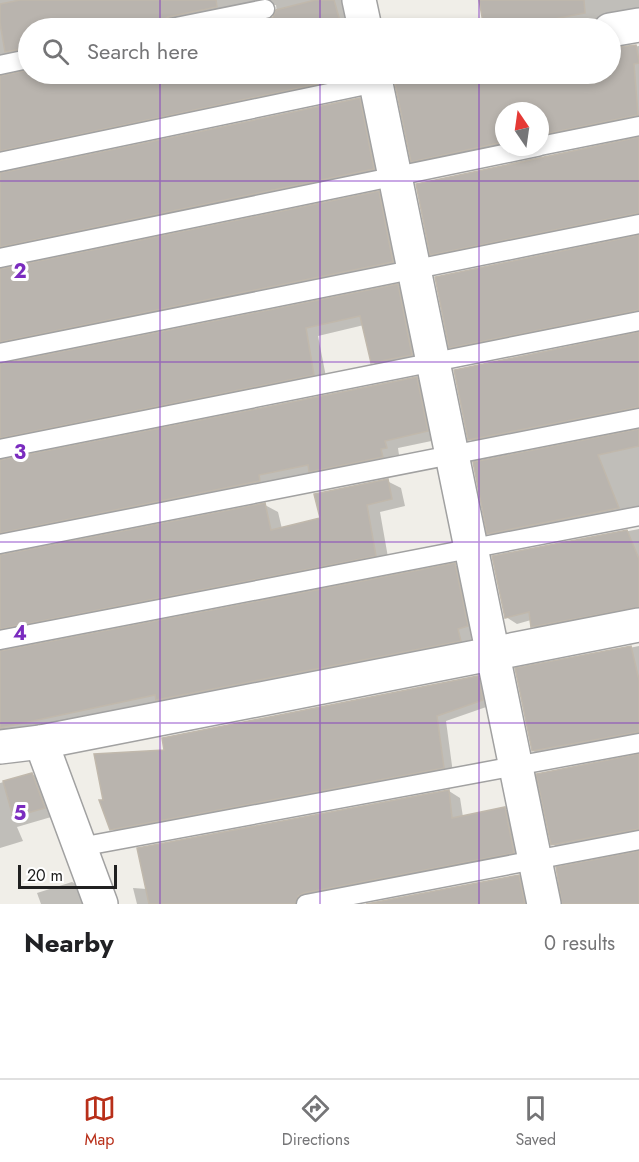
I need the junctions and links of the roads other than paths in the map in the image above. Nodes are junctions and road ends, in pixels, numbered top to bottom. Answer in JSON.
{"nodes":[{"id":1,"x":359,"y":0,"type":"edge"},
{"id":2,"x":265,"y":9,"type":"dead end"},
{"id":3,"x":220,"y":18,"type":"edge"},
{"id":4,"x":363,"y":18,"type":"edge"},
{"id":5,"x":639,"y":25,"type":"edge"},
{"id":6,"x":621,"y":28,"type":"edge"},
{"id":7,"x":18,"y":61,"type":"edge"},
{"id":8,"x":0,"y":65,"type":"edge"},
{"id":9,"x":342,"y":84,"type":"edge"},
{"id":10,"x":378,"y":84,"type":"edge"},
{"id":11,"x":639,"y":126,"type":"edge"},
{"id":12,"x":549,"y":145,"type":"edge"},
{"id":13,"x":495,"y":156,"type":"edge"},
{"id":14,"x":0,"y":162,"type":"edge"},
{"id":15,"x":394,"y":176,"type":"junction"},
{"id":16,"x":639,"y":224,"type":"edge"},
{"id":17,"x":0,"y":258,"type":"edge"},
{"id":18,"x":414,"y":269,"type":"junction"},
{"id":19,"x":639,"y":321,"type":"edge"},
{"id":20,"x":0,"y":353,"type":"edge"},
{"id":21,"x":433,"y":362,"type":"junction"},
{"id":22,"x":639,"y":418,"type":"edge"},
{"id":23,"x":0,"y":449,"type":"edge"},
{"id":24,"x":452,"y":455,"type":"junction"},
{"id":25,"x":639,"y":516,"type":"edge"},
{"id":26,"x":0,"y":544,"type":"edge"},
{"id":27,"x":471,"y":548,"type":"junction"},
{"id":28,"x":639,"y":625,"type":"edge"},
{"id":29,"x":0,"y":640,"type":"edge"},
{"id":30,"x":493,"y":653,"type":"junction"},
{"id":31,"x":41,"y":742,"type":"junction"},
{"id":32,"x":639,"y":743,"type":"edge"},
{"id":33,"x":0,"y":747,"type":"edge"},
{"id":34,"x":516,"y":766,"type":"junction"},
{"id":35,"x":639,"y":840,"type":"edge"},
{"id":36,"x":80,"y":847,"type":"junction"},
{"id":37,"x":535,"y":860,"type":"junction"},
{"id":38,"x":101,"y":904,"type":"edge"},
{"id":39,"x":306,"y":904,"type":"edge"},
{"id":40,"x":544,"y":904,"type":"edge"}],
"edges":[{"from":1,"to":4,"type":"street"},
{"from":2,"to":3,"type":"lane"},
{"from":5,"to":6,"type":"street"},
{"from":7,"to":8,"type":"lane"},
{"from":9,"to":14,"type":"lane"},
{"from":10,"to":15,"type":"street"},
{"from":11,"to":12,"type":"lane"},
{"from":13,"to":15,"type":"lane"},
{"from":15,"to":17,"type":"lane"},
{"from":15,"to":18,"type":"street"},
{"from":16,"to":18,"type":"lane"},
{"from":18,"to":20,"type":"lane"},
{"from":18,"to":21,"type":"street"},
{"from":19,"to":21,"type":"lane"},
{"from":21,"to":23,"type":"lane"},
{"from":21,"to":24,"type":"street"},
{"from":22,"to":24,"type":"lane"},
{"from":24,"to":26,"type":"lane"},
{"from":24,"to":27,"type":"street"},
{"from":25,"to":27,"type":"lane"},
{"from":27,"to":29,"type":"lane"},
{"from":27,"to":30,"type":"street"},
{"from":28,"to":30,"type":"street"},
{"from":30,"to":31,"type":"street"},
{"from":30,"to":34,"type":"street"},
{"from":31,"to":33,"type":"street"},
{"from":31,"to":36,"type":"street"},
{"from":32,"to":34,"type":"lane"},
{"from":34,"to":36,"type":"lane"},
{"from":34,"to":37,"type":"street"},
{"from":35,"to":37,"type":"lane"},
{"from":36,"to":38,"type":"street"},
{"from":37,"to":39,"type":"lane"},
{"from":37,"to":40,"type":"street"}]}
